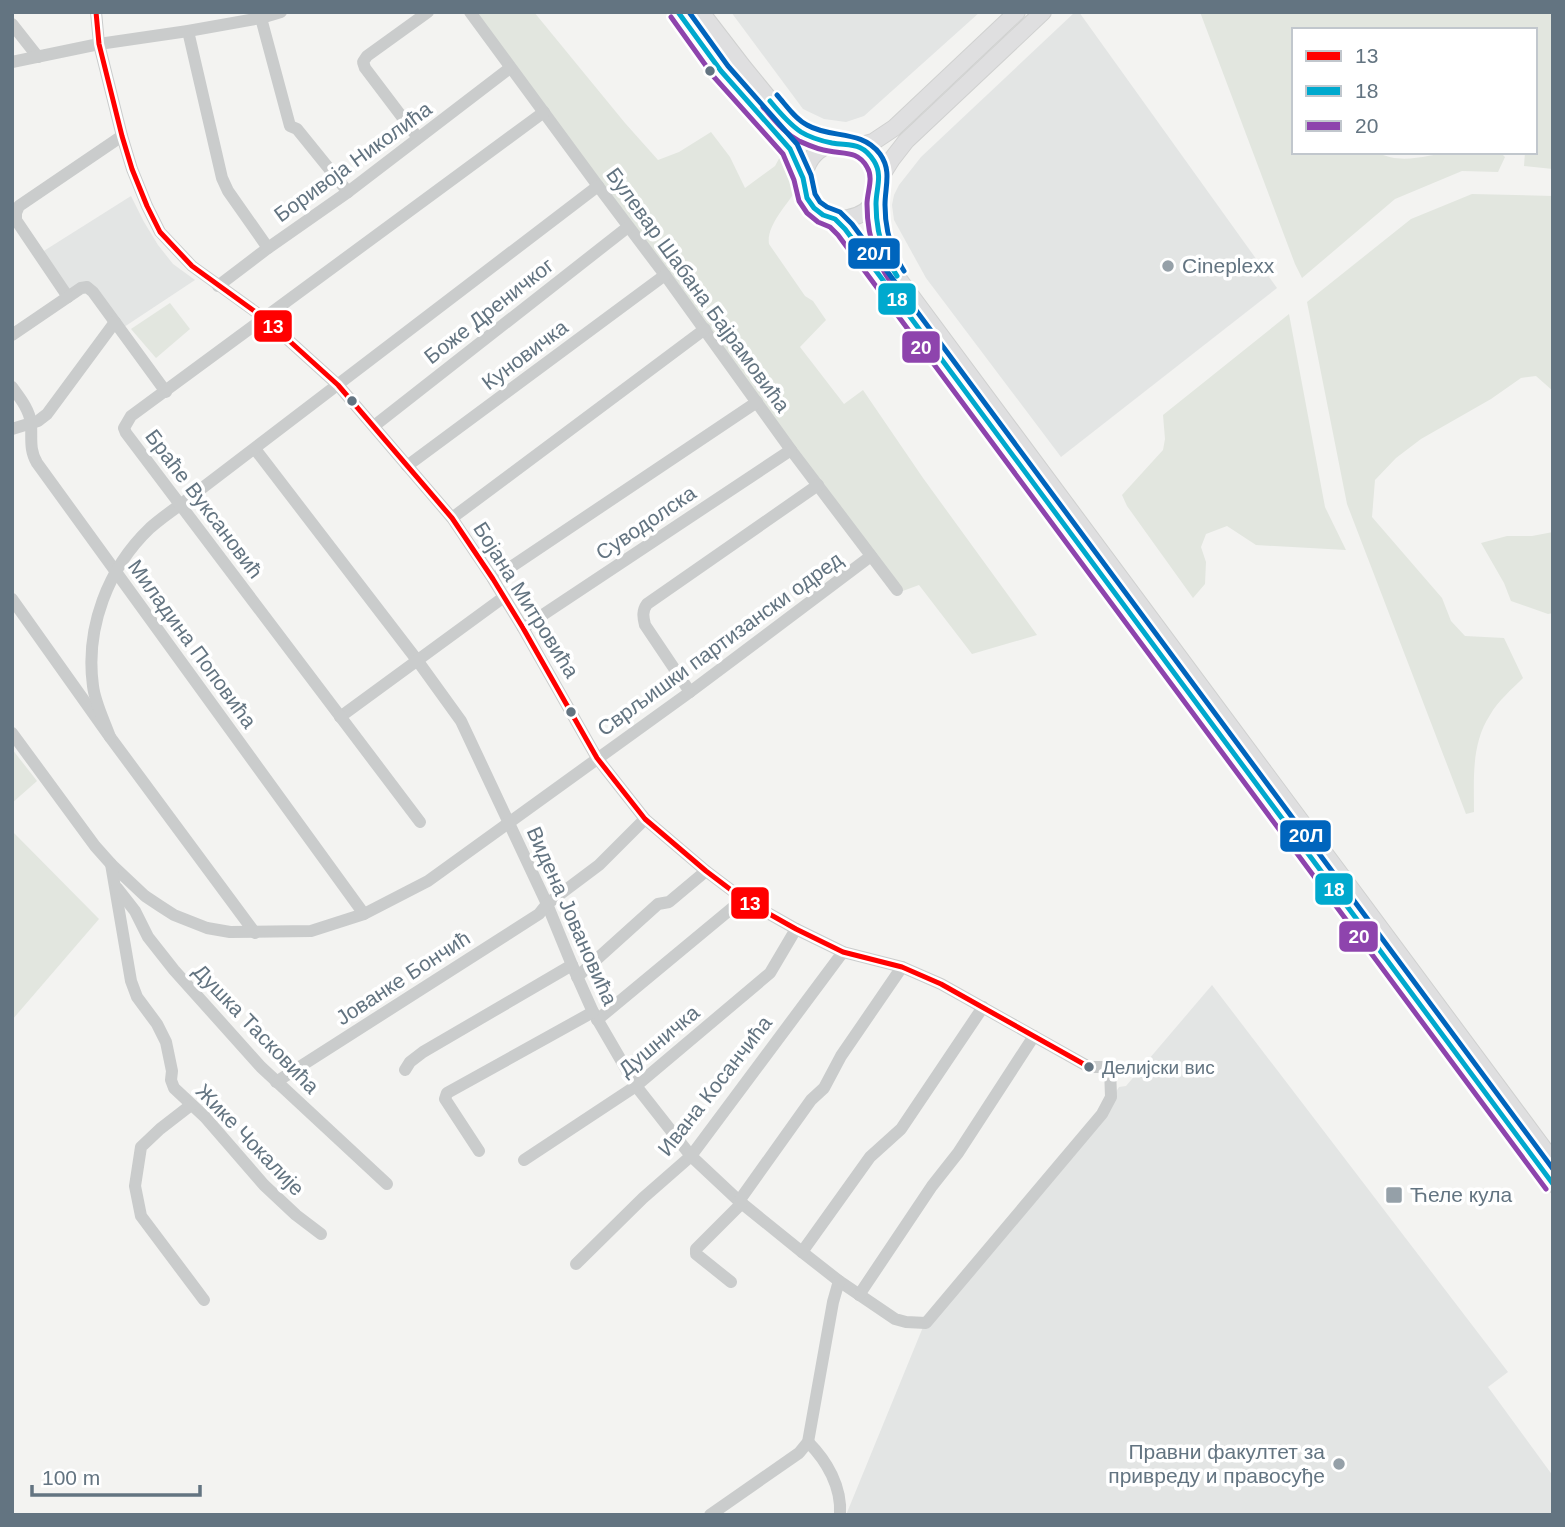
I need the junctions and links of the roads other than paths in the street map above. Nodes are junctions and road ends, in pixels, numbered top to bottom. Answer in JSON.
{"nodes":[{"id":1,"x":96,"y":12,"type":"edge"},
{"id":2,"x":281,"y":12,"type":"edge"},
{"id":3,"x":428,"y":12,"type":"edge"},
{"id":4,"x":470,"y":12,"type":"edge"},
{"id":5,"x":678,"y":12,"type":"edge"},
{"id":6,"x":702,"y":12,"type":"edge"},
{"id":7,"x":1017,"y":12,"type":"edge"},
{"id":8,"x":1043,"y":12,"type":"edge"},
{"id":9,"x":261,"y":18,"type":"junction"},
{"id":10,"x":12,"y":24,"type":"edge"},
{"id":11,"x":188,"y":31,"type":"junction"},
{"id":12,"x":99,"y":44,"type":"junction"},
{"id":13,"x":38,"y":57,"type":"junction"},
{"id":14,"x":12,"y":62,"type":"edge"},
{"id":15,"x":510,"y":68,"type":"junction"},
{"id":16,"x":544,"y":112,"type":"junction"},
{"id":17,"x":122,"y":136,"type":"junction"},
{"id":18,"x":418,"y":138,"type":"junction"},
{"id":19,"x":834,"y":143,"type":"junction"},
{"id":20,"x":859,"y":146,"type":"junction"},
{"id":21,"x":803,"y":177,"type":"junction"},
{"id":22,"x":880,"y":178,"type":"junction"},
{"id":23,"x":598,"y":186,"type":"junction"},
{"id":24,"x":348,"y":192,"type":"junction"},
{"id":25,"x":876,"y":200,"type":"junction"},
{"id":26,"x":835,"y":219,"type":"junction"},
{"id":27,"x":628,"y":227,"type":"junction"},
{"id":28,"x":268,"y":248,"type":"junction"},
{"id":29,"x":665,"y":275,"type":"junction"},
{"id":30,"x":218,"y":286,"type":"junction"},
{"id":31,"x":68,"y":297,"type":"junction"},
{"id":32,"x":264,"y":318,"type":"junction"},
{"id":33,"x":115,"y":321,"type":"junction"},
{"id":34,"x":705,"y":330,"type":"junction"},
{"id":35,"x":12,"y":335,"type":"edge"},
{"id":36,"x":338,"y":385,"type":"junction"},
{"id":37,"x":12,"y":387,"type":"edge"},
{"id":38,"x":166,"y":392,"type":"junction"},
{"id":39,"x":757,"y":402,"type":"junction"},
{"id":40,"x":31,"y":423,"type":"junction"},
{"id":41,"x":374,"y":426,"type":"junction"},
{"id":42,"x":12,"y":429,"type":"edge"},
{"id":43,"x":255,"y":449,"type":"junction"},
{"id":44,"x":791,"y":450,"type":"junction"},
{"id":45,"x":407,"y":466,"type":"junction"},
{"id":46,"x":818,"y":485,"type":"junction"},
{"id":47,"x":180,"y":505,"type":"junction"},
{"id":48,"x":452,"y":518,"type":"junction"},
{"id":49,"x":871,"y":556,"type":"junction"},
{"id":50,"x":117,"y":572,"type":"junction"},
{"id":51,"x":493,"y":579,"type":"junction"},
{"id":52,"x":897,"y":590,"type":"dead end"},
{"id":53,"x":504,"y":597,"type":"junction"},
{"id":54,"x":12,"y":599,"type":"edge"},
{"id":55,"x":523,"y":628,"type":"junction"},
{"id":56,"x":417,"y":660,"type":"junction"},
{"id":57,"x":690,"y":692,"type":"junction"},
{"id":58,"x":340,"y":717,"type":"junction"},
{"id":59,"x":12,"y":733,"type":"edge"},
{"id":60,"x":110,"y":737,"type":"junction"},
{"id":61,"x":597,"y":758,"type":"junction"},
{"id":62,"x":645,"y":820,"type":"junction"},
{"id":63,"x":420,"y":822,"type":"dead end"},
{"id":64,"x":509,"y":822,"type":"junction"},
{"id":65,"x":111,"y":864,"type":"junction"},
{"id":66,"x":706,"y":871,"type":"junction"},
{"id":67,"x":115,"y":886,"type":"junction"},
{"id":68,"x":743,"y":900,"type":"junction"},
{"id":69,"x":547,"y":904,"type":"junction"},
{"id":70,"x":364,"y":915,"type":"junction"},
{"id":71,"x":796,"y":929,"type":"junction"},
{"id":72,"x":256,"y":933,"type":"junction"},
{"id":73,"x":843,"y":952,"type":"junction"},
{"id":74,"x":901,"y":967,"type":"junction"},
{"id":75,"x":574,"y":971,"type":"junction"},
{"id":76,"x":983,"y":1007,"type":"junction"},
{"id":77,"x":595,"y":1016,"type":"junction"},
{"id":78,"x":1034,"y":1036,"type":"junction"},
{"id":79,"x":405,"y":1070,"type":"dead end"},
{"id":80,"x":276,"y":1082,"type":"junction"},
{"id":81,"x":636,"y":1086,"type":"junction"},
{"id":82,"x":191,"y":1105,"type":"junction"},
{"id":83,"x":479,"y":1151,"type":"dead end"},
{"id":84,"x":691,"y":1156,"type":"junction"},
{"id":85,"x":524,"y":1160,"type":"dead end"},
{"id":86,"x":1553,"y":1161,"type":"edge"},
{"id":87,"x":387,"y":1184,"type":"dead end"},
{"id":88,"x":1553,"y":1184,"type":"edge"},
{"id":89,"x":741,"y":1202,"type":"junction"},
{"id":90,"x":321,"y":1234,"type":"dead end"},
{"id":91,"x":802,"y":1252,"type":"junction"},
{"id":92,"x":576,"y":1264,"type":"dead end"},
{"id":93,"x":839,"y":1281,"type":"junction"},
{"id":94,"x":731,"y":1282,"type":"dead end"},
{"id":95,"x":859,"y":1295,"type":"junction"},
{"id":96,"x":204,"y":1300,"type":"dead end"},
{"id":97,"x":926,"y":1322,"type":"joint"},
{"id":98,"x":808,"y":1441,"type":"junction"},
{"id":99,"x":737,"y":1496,"type":"junction"},
{"id":100,"x":733,"y":1513,"type":"edge"},
{"id":101,"x":710,"y":1515,"type":"edge"},
{"id":102,"x":840,"y":1515,"type":"edge"}],
"edges":[{"from":1,"to":12,"type":"street","name":"Бојана Митровића"},
{"from":2,"to":9,"type":"street"},
{"from":3,"to":18,"type":"street"},
{"from":4,"to":15,"type":"street","name":"Булевар Шабана Бајрамовића"},
{"from":5,"to":21,"type":"main road"},
{"from":6,"to":19,"type":"main road"},
{"from":7,"to":20,"type":"main road"},
{"from":8,"to":22,"type":"main road"},
{"from":9,"to":11,"type":"street"},
{"from":9,"to":24,"type":"street"},
{"from":10,"to":13,"type":"street"},
{"from":11,"to":12,"type":"street"},
{"from":11,"to":28,"type":"street"},
{"from":12,"to":13,"type":"street"},
{"from":12,"to":17,"type":"street","name":"Бојана Митровића"},
{"from":13,"to":14,"type":"street"},
{"from":15,"to":16,"type":"street","name":"Булевар Шабана Бајрамовића"},
{"from":15,"to":18,"type":"street","name":"Боривоја Николића"},
{"from":16,"to":23,"type":"street","name":"Булевар Шабана Бајрамовића"},
{"from":16,"to":32,"type":"street","name":"Браће Вуксановић"},
{"from":17,"to":30,"type":"street","name":"Бојана Митровића"},
{"from":17,"to":31,"type":"street"},
{"from":18,"to":24,"type":"street","name":"Боривоја Николића"},
{"from":19,"to":20,"type":"main road"},
{"from":19,"to":21,"type":"main road"},
{"from":20,"to":22,"type":"main road"},
{"from":21,"to":26,"type":"main road"},
{"from":22,"to":25,"type":"main road"},
{"from":23,"to":27,"type":"street","name":"Булевар Шабана Бајрамовића"},
{"from":23,"to":36,"type":"street"},
{"from":24,"to":28,"type":"street","name":"Боривоја Николића"},
{"from":25,"to":26,"type":"main road"},
{"from":25,"to":86,"type":"main road"},
{"from":26,"to":88,"type":"main road"},
{"from":27,"to":29,"type":"street","name":"Булевар Шабана Бајрамовића"},
{"from":27,"to":41,"type":"street","name":"Боже Дреничког"},
{"from":28,"to":30,"type":"street","name":"Боривоја Николића"},
{"from":29,"to":34,"type":"street","name":"Булевар Шабана Бајрамовића"},
{"from":29,"to":45,"type":"street","name":"Куновичка"},
{"from":30,"to":32,"type":"street","name":"Бојана Митровића"},
{"from":31,"to":33,"type":"street"},
{"from":31,"to":35,"type":"street"},
{"from":32,"to":36,"type":"street","name":"Бојана Митровића"},
{"from":32,"to":38,"type":"street","name":"Браће Вуксановић"},
{"from":33,"to":38,"type":"street"},
{"from":33,"to":40,"type":"street"},
{"from":34,"to":39,"type":"street","name":"Булевар Шабана Бајрамовића"},
{"from":34,"to":48,"type":"street"},
{"from":36,"to":41,"type":"street","name":"Бојана Митровића"},
{"from":36,"to":43,"type":"street"},
{"from":37,"to":40,"type":"street","name":"Миладина Поповића"},
{"from":38,"to":47,"type":"street","name":"Браће Вуксановић"},
{"from":39,"to":44,"type":"street","name":"Булевар Шабана Бајрамовића"},
{"from":39,"to":51,"type":"street"},
{"from":40,"to":42,"type":"street"},
{"from":40,"to":50,"type":"street","name":"Миладина Поповића"},
{"from":41,"to":45,"type":"street","name":"Бојана Митровића"},
{"from":43,"to":47,"type":"street"},
{"from":43,"to":56,"type":"street","name":"Видена Јовановића"},
{"from":44,"to":46,"type":"street","name":"Булевар Шабана Бајрамовића"},
{"from":44,"to":55,"type":"street","name":"Суводолска"},
{"from":45,"to":48,"type":"street","name":"Бојана Митровића"},
{"from":46,"to":49,"type":"street","name":"Булевар Шабана Бајрамовића"},
{"from":46,"to":57,"type":"street"},
{"from":47,"to":50,"type":"street"},
{"from":47,"to":58,"type":"street","name":"Браће Вуксановић"},
{"from":48,"to":51,"type":"street","name":"Бојана Митровића"},
{"from":49,"to":52,"type":"street","name":"Булевар Шабана Бајрамовића"},
{"from":49,"to":57,"type":"street","name":"Сврљишки партизански одред"},
{"from":50,"to":60,"type":"street"},
{"from":50,"to":70,"type":"street","name":"Миладина Поповића"},
{"from":51,"to":53,"type":"street","name":"Бојана Митровића"},
{"from":53,"to":55,"type":"street","name":"Бојана Митровића"},
{"from":53,"to":56,"type":"street"},
{"from":54,"to":60,"type":"street"},
{"from":55,"to":61,"type":"street","name":"Бојана Митровића"},
{"from":56,"to":58,"type":"street"},
{"from":56,"to":64,"type":"street","name":"Видена Јовановића"},
{"from":57,"to":61,"type":"street","name":"Сврљишки партизански одред"},
{"from":58,"to":63,"type":"street","name":"Браће Вуксановић"},
{"from":59,"to":65,"type":"street","name":"Сврљишки партизански одред"},
{"from":60,"to":72,"type":"street"},
{"from":61,"to":62,"type":"street","name":"Бојана Митровића"},
{"from":61,"to":64,"type":"street","name":"Сврљишки партизански одред"},
{"from":62,"to":66,"type":"street","name":"Бојана Митровића"},
{"from":62,"to":69,"type":"street","name":"Јованке Бончић"},
{"from":64,"to":69,"type":"street","name":"Видена Јовановића"},
{"from":64,"to":70,"type":"street","name":"Сврљишки партизански одред"},
{"from":65,"to":67,"type":"street","name":"Жике Чокалије"},
{"from":65,"to":72,"type":"street","name":"Сврљишки партизански одред"},
{"from":66,"to":68,"type":"street","name":"Бојана Митровића"},
{"from":66,"to":75,"type":"street"},
{"from":67,"to":80,"type":"street","name":"Душка Тасковића"},
{"from":67,"to":82,"type":"street","name":"Жике Чокалије"},
{"from":68,"to":71,"type":"street","name":"Бојана Митровића"},
{"from":68,"to":77,"type":"street"},
{"from":69,"to":75,"type":"street","name":"Видена Јовановића"},
{"from":69,"to":80,"type":"street","name":"Јованке Бончић"},
{"from":70,"to":72,"type":"street","name":"Сврљишки партизански одред"},
{"from":71,"to":73,"type":"street","name":"Бојана Митровића"},
{"from":71,"to":81,"type":"street","name":"Душничка"},
{"from":73,"to":74,"type":"street","name":"Бојана Митровића"},
{"from":73,"to":84,"type":"street","name":"Ивана Косанчића"},
{"from":74,"to":76,"type":"street","name":"Бојана Митровића"},
{"from":74,"to":89,"type":"street"},
{"from":75,"to":77,"type":"street","name":"Видена Јовановића"},
{"from":75,"to":79,"type":"street"},
{"from":76,"to":78,"type":"street","name":"Бојана Митровића"},
{"from":76,"to":91,"type":"street"},
{"from":77,"to":81,"type":"street","name":"Видена Јовановића"},
{"from":77,"to":83,"type":"street"},
{"from":78,"to":95,"type":"street"},
{"from":78,"to":97,"type":"street","name":"Бојана Митровића"},
{"from":80,"to":87,"type":"street","name":"Душка Тасковића"},
{"from":81,"to":84,"type":"street","name":"Видена Јовановића"},
{"from":81,"to":85,"type":"street","name":"Душничка"},
{"from":82,"to":90,"type":"street","name":"Жике Чокалије"},
{"from":82,"to":96,"type":"street"},
{"from":84,"to":89,"type":"street","name":"Видена Јовановића"},
{"from":84,"to":92,"type":"street","name":"Ивана Косанчића"},
{"from":89,"to":91,"type":"street","name":"Видена Јовановића"},
{"from":89,"to":94,"type":"street"},
{"from":91,"to":93,"type":"street","name":"Видена Јовановића"},
{"from":93,"to":95,"type":"street","name":"Видена Јовановића"},
{"from":93,"to":98,"type":"street"},
{"from":95,"to":97,"type":"street","name":"Видена Јовановића"},
{"from":98,"to":99,"type":"street"},
{"from":98,"to":102,"type":"street"},
{"from":99,"to":100,"type":"street"},
{"from":99,"to":101,"type":"street"}]}
